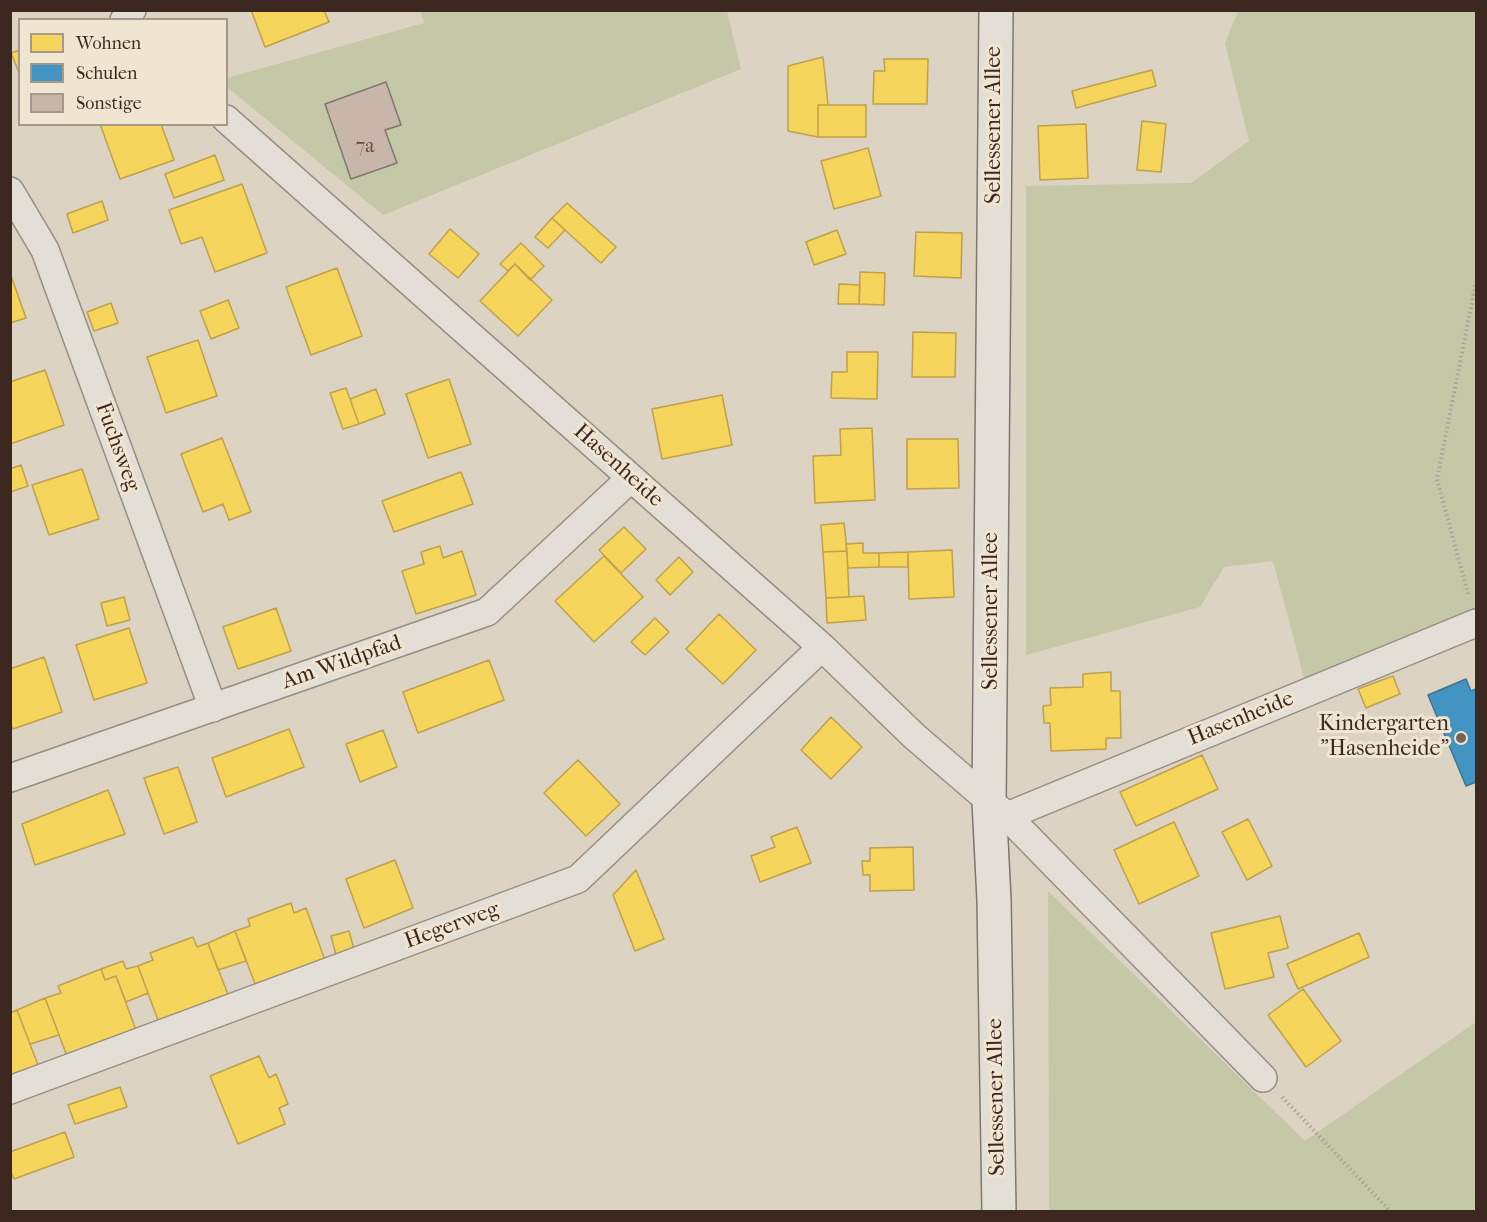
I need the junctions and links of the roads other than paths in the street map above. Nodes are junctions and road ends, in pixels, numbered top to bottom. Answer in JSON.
{"nodes":[{"id":1,"x":996,"y":10,"type":"edge"},
{"id":2,"x":228,"y":121,"type":"edge"},
{"id":3,"x":10,"y":191,"type":"edge"},
{"id":4,"x":631,"y":478,"type":"junction"},
{"id":5,"x":1476,"y":623,"type":"edge"},
{"id":6,"x":822,"y":647,"type":"junction"},
{"id":7,"x":213,"y":708,"type":"junction"},
{"id":8,"x":10,"y":778,"type":"edge"},
{"id":9,"x":998,"y":808,"type":"junction"},
{"id":10,"x":1263,"y":1077,"type":"road end"},
{"id":11,"x":10,"y":1090,"type":"edge"},
{"id":12,"x":999,"y":1212,"type":"edge"}],
"edges":[{"from":1,"to":9,"type":"main road","name":"Sellessener Allee"},
{"from":2,"to":4,"type":"street","name":"Hasenheide"},
{"from":3,"to":7,"type":"street","name":"Fuchsweg"},
{"from":4,"to":6,"type":"street","name":"Hasenheide"},
{"from":4,"to":7,"type":"street","name":"Am Wildpfad"},
{"from":5,"to":9,"type":"street","name":"Hasenheide"},
{"from":6,"to":9,"type":"street","name":"Hasenheide"},
{"from":6,"to":11,"type":"street","name":"Hegerweg"},
{"from":7,"to":8,"type":"street","name":"Am Wildpfad"},
{"from":9,"to":10,"type":"street","name":"Hasenheide"},
{"from":9,"to":12,"type":"main road","name":"Sellessener Allee"}]}
